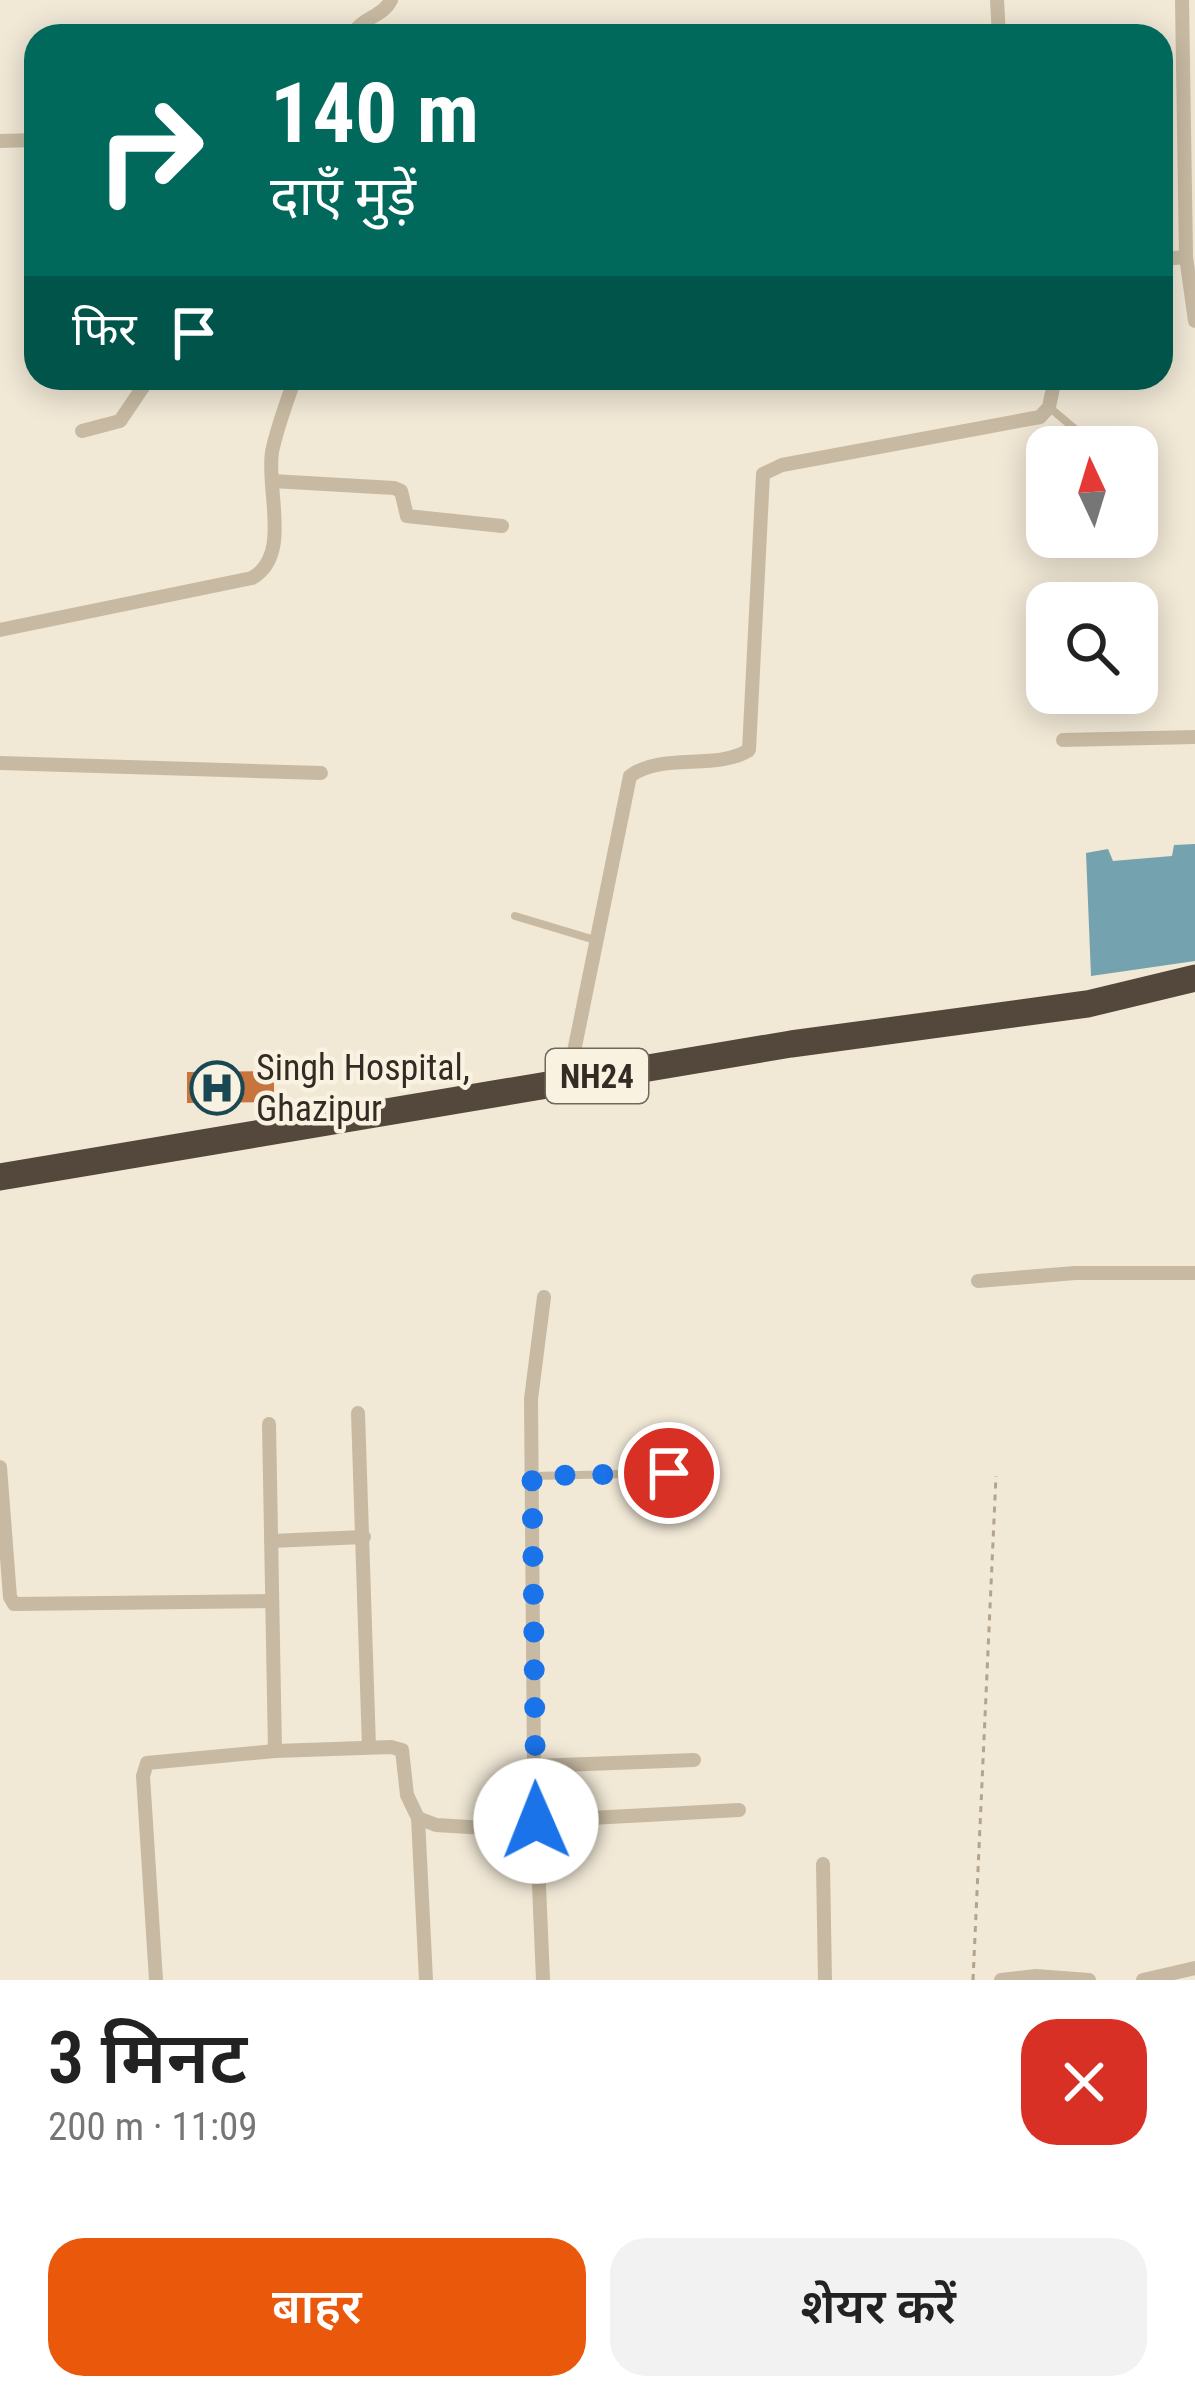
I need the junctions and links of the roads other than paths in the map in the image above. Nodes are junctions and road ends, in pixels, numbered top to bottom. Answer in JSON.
{"nodes":[{"id":1,"x":391,"y":0,"type":"edge"},
{"id":2,"x":1182,"y":0,"type":"edge"},
{"id":3,"x":361,"y":24,"type":"edge"},
{"id":4,"x":1186,"y":257,"type":"junction"},
{"id":5,"x":1173,"y":258,"type":"edge"},
{"id":6,"x":1195,"y":321,"type":"edge"},
{"id":7,"x":141,"y":390,"type":"edge"},
{"id":8,"x":291,"y":390,"type":"edge"},
{"id":9,"x":1052,"y":390,"type":"edge"},
{"id":10,"x":1049,"y":407,"type":"junction"},
{"id":11,"x":1071,"y":426,"type":"edge"},
{"id":12,"x":82,"y":431,"type":"dead end"},
{"id":13,"x":272,"y":481,"type":"junction"},
{"id":14,"x":502,"y":526,"type":"dead end"},
{"id":15,"x":0,"y":629,"type":"edge"},
{"id":16,"x":1195,"y":736,"type":"edge"},
{"id":17,"x":1064,"y":740,"type":"dead end"},
{"id":18,"x":0,"y":763,"type":"edge"},
{"id":19,"x":321,"y":773,"type":"dead end"},
{"id":20,"x":515,"y":916,"type":"dead end"},
{"id":21,"x":595,"y":940,"type":"junction"},
{"id":22,"x":1195,"y":978,"type":"edge"},
{"id":23,"x":568,"y":1081,"type":"junction"},
{"id":24,"x":0,"y":1177,"type":"edge"},
{"id":25,"x":1195,"y":1273,"type":"edge"},
{"id":26,"x":978,"y":1281,"type":"dead end"},
{"id":27,"x":544,"y":1297,"type":"dead end"},
{"id":28,"x":358,"y":1413,"type":"dead end"},
{"id":29,"x":269,"y":1424,"type":"dead end"},
{"id":30,"x":0,"y":1467,"type":"edge"},
{"id":31,"x":669,"y":1473,"type":"dead end"},
{"id":32,"x":532,"y":1476,"type":"junction"},
{"id":33,"x":364,"y":1537,"type":"junction"},
{"id":34,"x":271,"y":1541,"type":"junction"},
{"id":35,"x":272,"y":1601,"type":"junction"},
{"id":36,"x":369,"y":1748,"type":"junction"},
{"id":37,"x":274,"y":1751,"type":"junction"},
{"id":38,"x":694,"y":1760,"type":"dead end"},
{"id":39,"x":535,"y":1766,"type":"junction"},
{"id":40,"x":739,"y":1810,"type":"dead end"},
{"id":41,"x":418,"y":1818,"type":"junction"},
{"id":42,"x":536,"y":1826,"type":"junction"},
{"id":43,"x":824,"y":1864,"type":"dead end"},
{"id":44,"x":1195,"y":1967,"type":"edge"},
{"id":45,"x":156,"y":1980,"type":"edge"},
{"id":46,"x":427,"y":1980,"type":"edge"},
{"id":47,"x":543,"y":1980,"type":"edge"},
{"id":48,"x":825,"y":1980,"type":"edge"},
{"id":49,"x":1001,"y":1980,"type":"edge"},
{"id":50,"x":1089,"y":1980,"type":"edge"},
{"id":51,"x":1143,"y":1980,"type":"edge"}],
"edges":[{"from":1,"to":3,"type":"street"},
{"from":2,"to":4,"type":"street"},
{"from":4,"to":5,"type":"street"},
{"from":4,"to":6,"type":"street"},
{"from":7,"to":12,"type":"street"},
{"from":8,"to":13,"type":"street"},
{"from":9,"to":10,"type":"street"},
{"from":10,"to":11,"type":"lane"},
{"from":10,"to":21,"type":"street"},
{"from":13,"to":14,"type":"street"},
{"from":13,"to":15,"type":"street"},
{"from":16,"to":17,"type":"street"},
{"from":18,"to":19,"type":"street"},
{"from":20,"to":21,"type":"lane"},
{"from":21,"to":23,"type":"street"},
{"from":22,"to":23,"type":"highway","number":"NH24"},
{"from":23,"to":24,"type":"highway","number":"NH24"},
{"from":25,"to":26,"type":"street"},
{"from":27,"to":32,"type":"street"},
{"from":28,"to":33,"type":"street"},
{"from":29,"to":34,"type":"street"},
{"from":30,"to":35,"type":"street"},
{"from":31,"to":32,"type":"lane"},
{"from":32,"to":39,"type":"street"},
{"from":33,"to":34,"type":"street"},
{"from":33,"to":36,"type":"street"},
{"from":34,"to":35,"type":"street"},
{"from":35,"to":37,"type":"street"},
{"from":36,"to":37,"type":"street"},
{"from":36,"to":41,"type":"street"},
{"from":37,"to":45,"type":"street"},
{"from":38,"to":39,"type":"street"},
{"from":39,"to":42,"type":"street"},
{"from":40,"to":42,"type":"street"},
{"from":41,"to":42,"type":"street"},
{"from":41,"to":46,"type":"street"},
{"from":42,"to":47,"type":"street"},
{"from":43,"to":48,"type":"street"},
{"from":44,"to":51,"type":"street"},
{"from":49,"to":50,"type":"street"}]}
